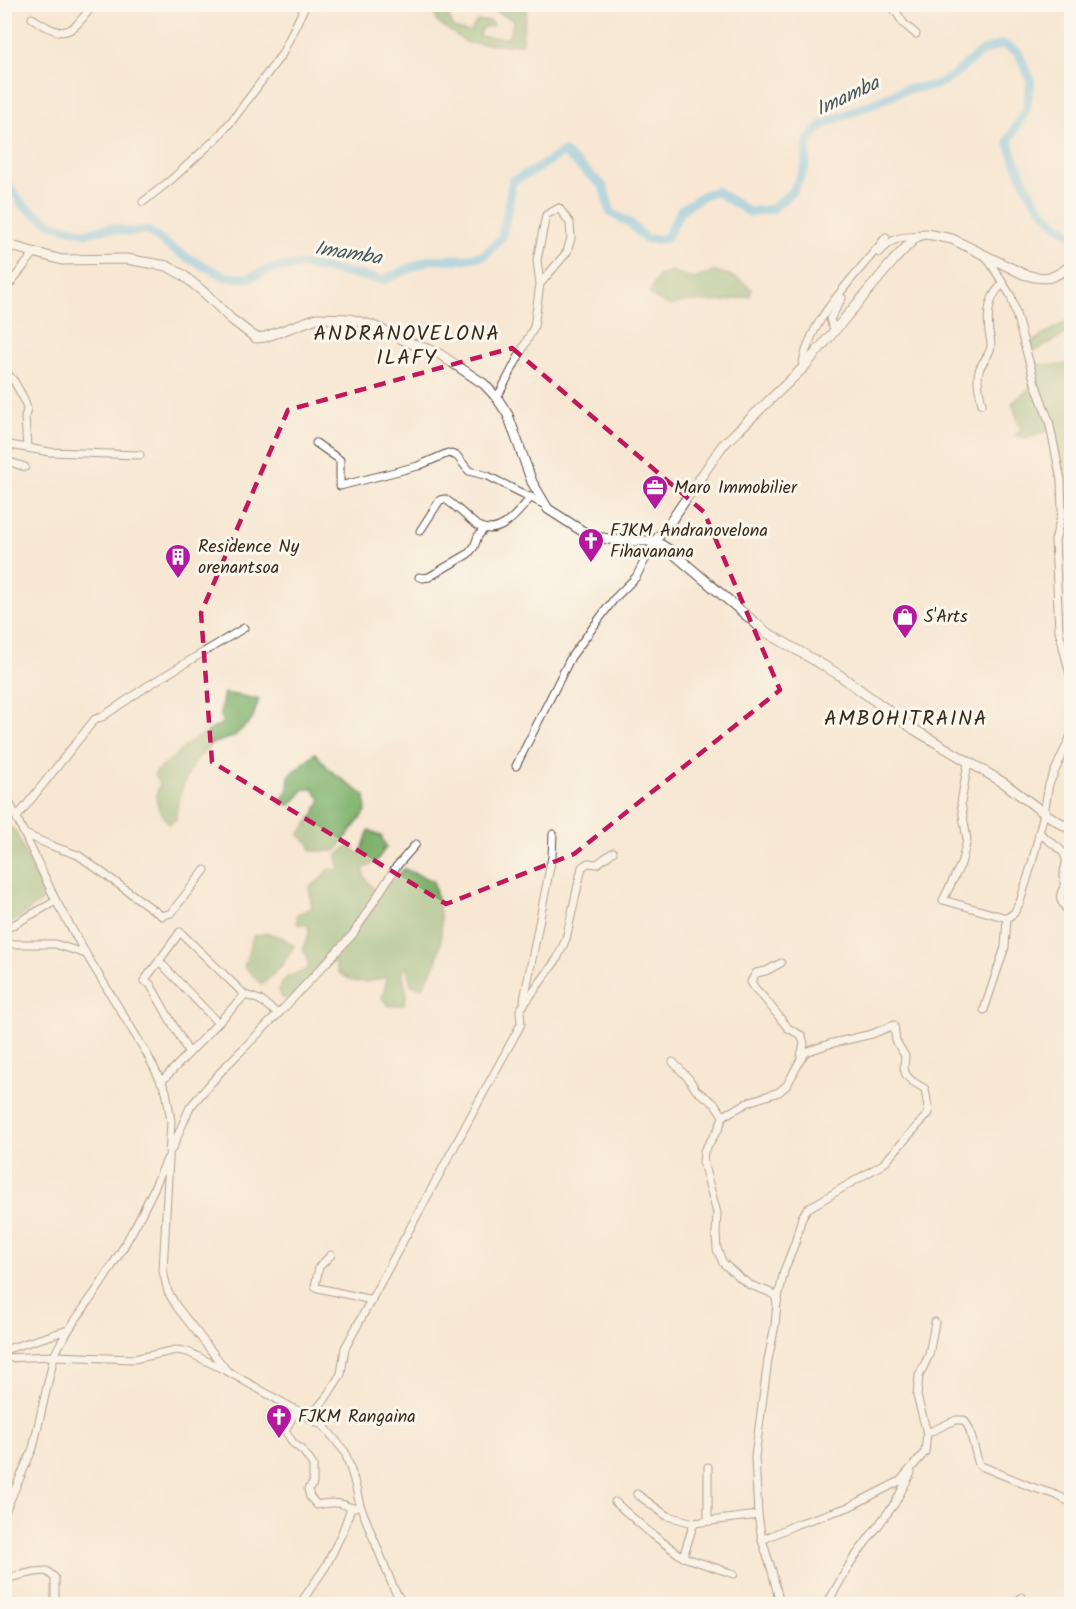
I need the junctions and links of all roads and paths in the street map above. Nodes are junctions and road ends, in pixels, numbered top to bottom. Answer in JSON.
{"nodes":[{"id":1,"x":94,"y":4,"type":"edge"},
{"id":2,"x":306,"y":4,"type":"edge"},
{"id":3,"x":891,"y":4,"type":"edge"},
{"id":4,"x":32,"y":18,"type":"dead end"},
{"id":5,"x":916,"y":34,"type":"dead end"},
{"id":6,"x":143,"y":202,"type":"dead end"},
{"id":7,"x":886,"y":237,"type":"dead end"},
{"id":8,"x":916,"y":237,"type":"junction"},
{"id":9,"x":4,"y":244,"type":"edge"},
{"id":10,"x":34,"y":253,"type":"junction"},
{"id":11,"x":986,"y":256,"type":"junction"},
{"id":12,"x":1071,"y":264,"type":"edge"},
{"id":13,"x":540,"y":284,"type":"junction"},
{"id":14,"x":1003,"y":284,"type":"junction"},
{"id":15,"x":4,"y":293,"type":"edge"},
{"id":16,"x":836,"y":329,"type":"junction"},
{"id":17,"x":802,"y":369,"type":"junction"},
{"id":18,"x":4,"y":370,"type":"edge"},
{"id":19,"x":497,"y":398,"type":"junction"},
{"id":20,"x":982,"y":404,"type":"dead end"},
{"id":21,"x":316,"y":443,"type":"dead end"},
{"id":22,"x":4,"y":444,"type":"edge"},
{"id":23,"x":27,"y":448,"type":"junction"},
{"id":24,"x":140,"y":455,"type":"dead end"},
{"id":25,"x":4,"y":460,"type":"edge"},
{"id":26,"x":25,"y":466,"type":"dead end"},
{"id":27,"x":531,"y":497,"type":"junction"},
{"id":28,"x":545,"y":505,"type":"junction"},
{"id":29,"x":484,"y":529,"type":"junction"},
{"id":30,"x":420,"y":531,"type":"dead end"},
{"id":31,"x":655,"y":541,"type":"junction"},
{"id":32,"x":419,"y":577,"type":"dead end"},
{"id":33,"x":244,"y":628,"type":"dead end"},
{"id":34,"x":1071,"y":682,"type":"edge"},
{"id":35,"x":1071,"y":733,"type":"edge"},
{"id":36,"x":968,"y":762,"type":"junction"},
{"id":37,"x":516,"y":766,"type":"dead end"},
{"id":38,"x":4,"y":791,"type":"edge"},
{"id":39,"x":1044,"y":813,"type":"junction"},
{"id":40,"x":17,"y":817,"type":"junction"},
{"id":41,"x":1071,"y":830,"type":"edge"},
{"id":42,"x":1039,"y":832,"type":"junction"},
{"id":43,"x":25,"y":834,"type":"junction"},
{"id":44,"x":553,"y":834,"type":"dead end"},
{"id":45,"x":416,"y":844,"type":"dead end"},
{"id":46,"x":613,"y":852,"type":"dead end"},
{"id":47,"x":205,"y":870,"type":"dead end"},
{"id":48,"x":56,"y":901,"type":"junction"},
{"id":49,"x":1071,"y":916,"type":"edge"},
{"id":50,"x":1007,"y":918,"type":"junction"},
{"id":51,"x":4,"y":930,"type":"edge"},
{"id":52,"x":4,"y":944,"type":"edge"},
{"id":53,"x":86,"y":954,"type":"junction"},
{"id":54,"x":159,"y":961,"type":"junction"},
{"id":55,"x":781,"y":963,"type":"dead end"},
{"id":56,"x":245,"y":995,"type":"junction"},
{"id":57,"x":524,"y":1003,"type":"junction"},
{"id":58,"x":984,"y":1010,"type":"dead end"},
{"id":59,"x":278,"y":1014,"type":"junction"},
{"id":60,"x":218,"y":1023,"type":"junction"},
{"id":61,"x":189,"y":1053,"type":"junction"},
{"id":62,"x":801,"y":1059,"type":"junction"},
{"id":63,"x":673,"y":1062,"type":"dead end"},
{"id":64,"x":161,"y":1082,"type":"junction"},
{"id":65,"x":723,"y":1116,"type":"junction"},
{"id":66,"x":170,"y":1154,"type":"junction"},
{"id":67,"x":331,"y":1255,"type":"dead end"},
{"id":68,"x":372,"y":1300,"type":"junction"},
{"id":69,"x":777,"y":1303,"type":"junction"},
{"id":70,"x":935,"y":1322,"type":"dead end"},
{"id":71,"x":68,"y":1329,"type":"junction"},
{"id":72,"x":4,"y":1350,"type":"edge"},
{"id":73,"x":54,"y":1356,"type":"junction"},
{"id":74,"x":4,"y":1358,"type":"edge"},
{"id":75,"x":228,"y":1371,"type":"junction"},
{"id":76,"x":297,"y":1410,"type":"junction"},
{"id":77,"x":310,"y":1417,"type":"junction"},
{"id":78,"x":927,"y":1433,"type":"junction"},
{"id":79,"x":920,"y":1457,"type":"junction"},
{"id":80,"x":708,"y":1467,"type":"dead end"},
{"id":81,"x":637,"y":1494,"type":"dead end"},
{"id":82,"x":615,"y":1502,"type":"dead end"},
{"id":83,"x":1071,"y":1503,"type":"edge"},
{"id":84,"x":360,"y":1505,"type":"junction"},
{"id":85,"x":351,"y":1508,"type":"junction"},
{"id":86,"x":4,"y":1514,"type":"edge"},
{"id":87,"x":758,"y":1515,"type":"junction"},
{"id":88,"x":708,"y":1521,"type":"junction"},
{"id":89,"x":693,"y":1523,"type":"junction"},
{"id":90,"x":762,"y":1540,"type":"junction"},
{"id":91,"x":683,"y":1557,"type":"junction"},
{"id":92,"x":735,"y":1574,"type":"dead end"},
{"id":93,"x":4,"y":1579,"type":"edge"},
{"id":94,"x":1022,"y":1597,"type":"dead end"},
{"id":95,"x":55,"y":1605,"type":"edge"},
{"id":96,"x":300,"y":1605,"type":"edge"},
{"id":97,"x":403,"y":1605,"type":"edge"},
{"id":98,"x":780,"y":1605,"type":"edge"},
{"id":99,"x":827,"y":1605,"type":"edge"},
{"id":100,"x":1016,"y":1605,"type":"edge"}],
"edges":[{"from":1,"to":4,"type":"street"},
{"from":2,"to":6,"type":"street"},
{"from":3,"to":5,"type":"street"},
{"from":7,"to":17,"type":"street"},
{"from":8,"to":11,"type":"street"},
{"from":8,"to":16,"type":"street"},
{"from":8,"to":16,"type":"street"},
{"from":9,"to":10,"type":"street"},
{"from":10,"to":15,"type":"street"},
{"from":10,"to":19,"type":"street"},
{"from":11,"to":12,"type":"street"},
{"from":11,"to":14,"type":"street"},
{"from":13,"to":13,"type":"street"},
{"from":13,"to":19,"type":"street"},
{"from":14,"to":20,"type":"street"},
{"from":14,"to":34,"type":"street"},
{"from":16,"to":17,"type":"street"},
{"from":17,"to":31,"type":"street"},
{"from":18,"to":23,"type":"street"},
{"from":19,"to":28,"type":"street"},
{"from":21,"to":27,"type":"street"},
{"from":22,"to":23,"type":"street"},
{"from":23,"to":24,"type":"street"},
{"from":25,"to":26,"type":"street"},
{"from":27,"to":28,"type":"street"},
{"from":27,"to":29,"type":"street"},
{"from":28,"to":31,"type":"street"},
{"from":29,"to":30,"type":"street"},
{"from":29,"to":32,"type":"street"},
{"from":31,"to":36,"type":"street"},
{"from":31,"to":37,"type":"street"},
{"from":33,"to":40,"type":"street"},
{"from":35,"to":39,"type":"street"},
{"from":36,"to":39,"type":"street"},
{"from":36,"to":50,"type":"street"},
{"from":38,"to":40,"type":"street"},
{"from":39,"to":41,"type":"street"},
{"from":39,"to":42,"type":"street"},
{"from":40,"to":43,"type":"street"},
{"from":42,"to":49,"type":"street"},
{"from":42,"to":50,"type":"street"},
{"from":43,"to":47,"type":"street"},
{"from":43,"to":48,"type":"street"},
{"from":44,"to":57,"type":"street"},
{"from":45,"to":59,"type":"street"},
{"from":46,"to":57,"type":"street"},
{"from":48,"to":51,"type":"street"},
{"from":48,"to":53,"type":"street"},
{"from":50,"to":58,"type":"street"},
{"from":52,"to":53,"type":"street"},
{"from":53,"to":64,"type":"street"},
{"from":54,"to":56,"type":"street"},
{"from":54,"to":60,"type":"street"},
{"from":54,"to":61,"type":"street"},
{"from":55,"to":62,"type":"street"},
{"from":56,"to":59,"type":"street"},
{"from":56,"to":60,"type":"street"},
{"from":57,"to":68,"type":"street"},
{"from":59,"to":66,"type":"street"},
{"from":60,"to":61,"type":"street"},
{"from":61,"to":64,"type":"street"},
{"from":62,"to":65,"type":"street"},
{"from":62,"to":69,"type":"street"},
{"from":63,"to":65,"type":"street"},
{"from":64,"to":66,"type":"street"},
{"from":65,"to":69,"type":"street"},
{"from":66,"to":71,"type":"street"},
{"from":66,"to":75,"type":"street"},
{"from":67,"to":68,"type":"street"},
{"from":68,"to":77,"type":"street"},
{"from":69,"to":87,"type":"street"},
{"from":70,"to":78,"type":"street"},
{"from":71,"to":72,"type":"street"},
{"from":71,"to":73,"type":"street"},
{"from":73,"to":74,"type":"street"},
{"from":73,"to":75,"type":"street"},
{"from":73,"to":86,"type":"street"},
{"from":75,"to":76,"type":"street"},
{"from":76,"to":77,"type":"street"},
{"from":76,"to":85,"type":"street"},
{"from":77,"to":84,"type":"street"},
{"from":78,"to":79,"type":"street"},
{"from":78,"to":83,"type":"street"},
{"from":79,"to":90,"type":"street"},
{"from":79,"to":99,"type":"street"},
{"from":80,"to":88,"type":"street"},
{"from":81,"to":89,"type":"street"},
{"from":82,"to":91,"type":"street"},
{"from":84,"to":85,"type":"street"},
{"from":84,"to":97,"type":"street"},
{"from":85,"to":96,"type":"street"},
{"from":87,"to":88,"type":"street"},
{"from":87,"to":90,"type":"street"},
{"from":88,"to":89,"type":"street"},
{"from":89,"to":91,"type":"street"},
{"from":90,"to":98,"type":"street"},
{"from":91,"to":92,"type":"street"},
{"from":93,"to":95,"type":"street"},
{"from":94,"to":100,"type":"street"}]}
